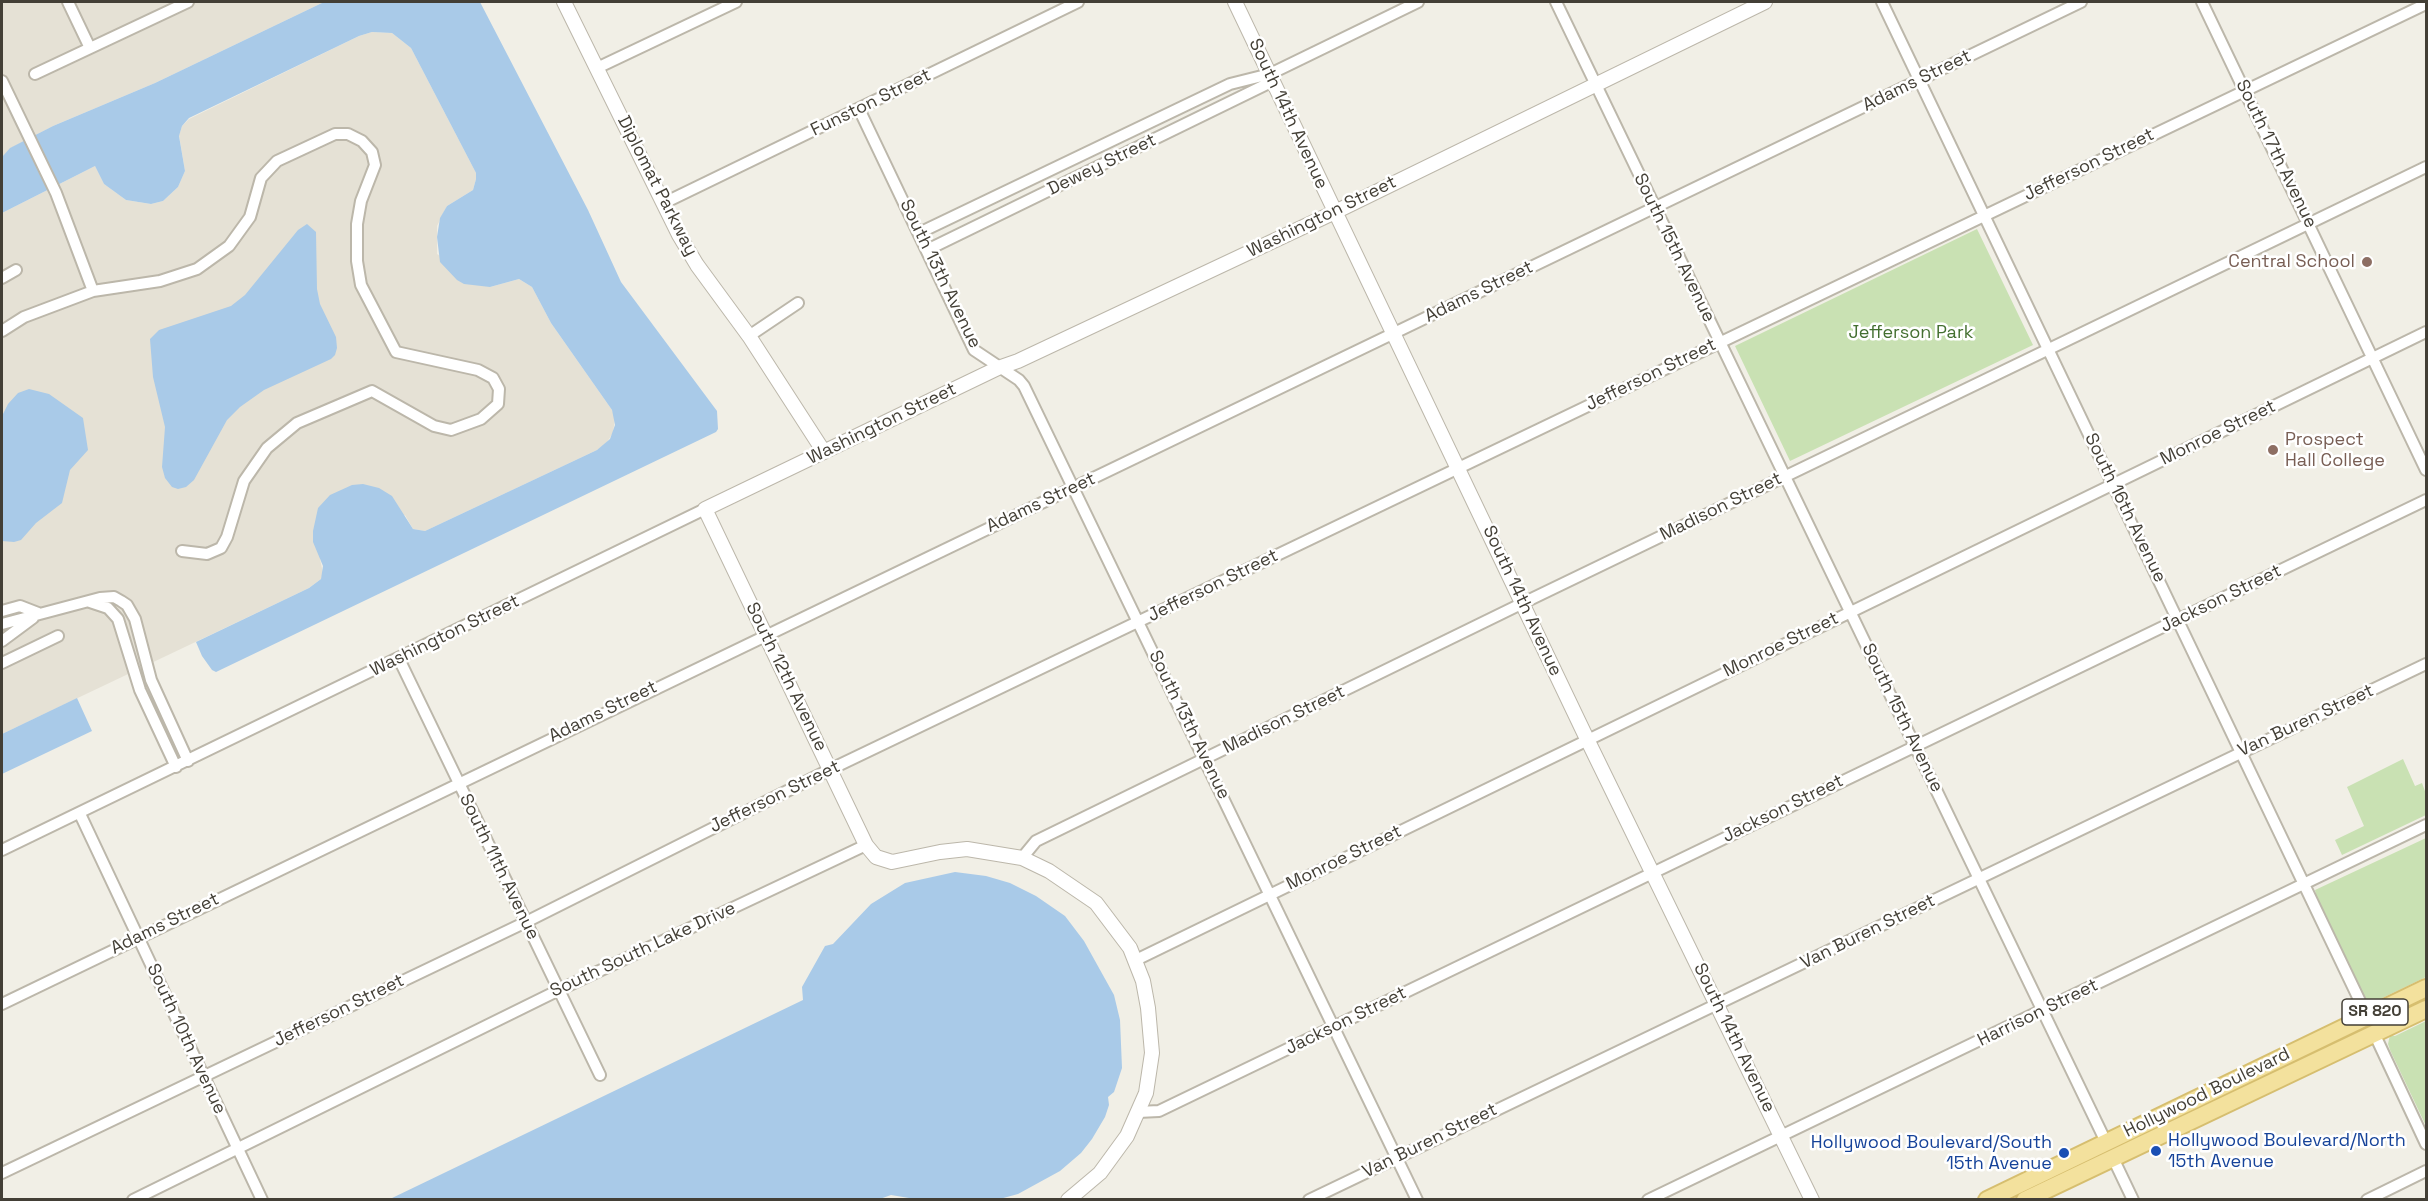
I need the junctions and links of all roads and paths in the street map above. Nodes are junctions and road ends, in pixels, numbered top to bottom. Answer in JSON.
{"nodes":[{"id":1,"x":68,"y":2,"type":"edge"},
{"id":2,"x":564,"y":2,"type":"edge"},
{"id":3,"x":736,"y":2,"type":"edge"},
{"id":4,"x":1078,"y":2,"type":"edge"},
{"id":5,"x":1235,"y":2,"type":"edge"},
{"id":6,"x":1418,"y":2,"type":"edge"},
{"id":7,"x":1556,"y":2,"type":"edge"},
{"id":8,"x":1765,"y":2,"type":"edge"},
{"id":9,"x":1882,"y":2,"type":"edge"},
{"id":10,"x":2081,"y":2,"type":"edge"},
{"id":11,"x":2202,"y":2,"type":"edge"},
{"id":12,"x":182,"y":3,"type":"edge"},
{"id":13,"x":2427,"y":4,"type":"edge"},
{"id":14,"x":90,"y":48,"type":"junction"},
{"id":15,"x":597,"y":68,"type":"junction"},
{"id":16,"x":35,"y":74,"type":"dead end"},
{"id":17,"x":1270,"y":74,"type":"junction"},
{"id":18,"x":1920,"y":80,"type":"junction"},
{"id":19,"x":2,"y":81,"type":"edge"},
{"id":20,"x":1596,"y":84,"type":"junction"},
{"id":21,"x":2244,"y":89,"type":"junction"},
{"id":22,"x":858,"y":109,"type":"junction"},
{"id":23,"x":2427,"y":167,"type":"edge"},
{"id":24,"x":664,"y":203,"type":"junction"},
{"id":25,"x":1654,"y":206,"type":"junction"},
{"id":26,"x":1335,"y":212,"type":"junction"},
{"id":27,"x":1984,"y":215,"type":"junction"},
{"id":28,"x":2309,"y":224,"type":"junction"},
{"id":29,"x":919,"y":232,"type":"junction"},
{"id":30,"x":927,"y":250,"type":"junction"},
{"id":31,"x":16,"y":270,"type":"dead end"},
{"id":32,"x":2,"y":278,"type":"edge"},
{"id":33,"x":93,"y":291,"type":"junction"},
{"id":34,"x":798,"y":303,"type":"dead end"},
{"id":35,"x":2,"y":331,"type":"edge"},
{"id":36,"x":2427,"y":332,"type":"edge"},
{"id":37,"x":1392,"y":334,"type":"junction"},
{"id":38,"x":749,"y":336,"type":"junction"},
{"id":39,"x":1719,"y":342,"type":"junction"},
{"id":40,"x":2047,"y":350,"type":"junction"},
{"id":41,"x":2374,"y":358,"type":"junction"},
{"id":42,"x":998,"y":368,"type":"junction"},
{"id":43,"x":824,"y":452,"type":"junction"},
{"id":44,"x":1457,"y":468,"type":"junction"},
{"id":45,"x":2427,"y":470,"type":"edge"},
{"id":46,"x":1784,"y":477,"type":"junction"},
{"id":47,"x":2112,"y":484,"type":"junction"},
{"id":48,"x":1074,"y":488,"type":"junction"},
{"id":49,"x":2427,"y":500,"type":"edge"},
{"id":50,"x":705,"y":509,"type":"junction"},
{"id":51,"x":182,"y":551,"type":"dead end"},
{"id":52,"x":90,"y":602,"type":"junction"},
{"id":53,"x":1523,"y":603,"type":"junction"},
{"id":54,"x":2,"y":611,"type":"edge"},
{"id":55,"x":1851,"y":612,"type":"junction"},
{"id":56,"x":38,"y":614,"type":"junction"},
{"id":57,"x":2179,"y":620,"type":"junction"},
{"id":58,"x":1139,"y":622,"type":"junction"},
{"id":59,"x":2,"y":624,"type":"edge"},
{"id":60,"x":765,"y":634,"type":"junction"},
{"id":61,"x":58,"y":636,"type":"dead end"},
{"id":62,"x":2,"y":640,"type":"edge"},
{"id":63,"x":399,"y":659,"type":"junction"},
{"id":64,"x":2,"y":663,"type":"edge"},
{"id":65,"x":2427,"y":664,"type":"edge"},
{"id":66,"x":1587,"y":739,"type":"junction"},
{"id":67,"x":1915,"y":745,"type":"junction"},
{"id":68,"x":2241,"y":752,"type":"junction"},
{"id":69,"x":1205,"y":759,"type":"junction"},
{"id":70,"x":188,"y":761,"type":"junction"},
{"id":71,"x":176,"y":767,"type":"junction"},
{"id":72,"x":831,"y":769,"type":"junction"},
{"id":73,"x":458,"y":782,"type":"junction"},
{"id":74,"x":80,"y":814,"type":"junction"},
{"id":75,"x":2427,"y":825,"type":"edge"},
{"id":76,"x":866,"y":845,"type":"junction"},
{"id":77,"x":2,"y":850,"type":"edge"},
{"id":78,"x":1022,"y":858,"type":"junction"},
{"id":79,"x":1653,"y":872,"type":"junction"},
{"id":80,"x":1979,"y":878,"type":"junction"},
{"id":81,"x":2304,"y":884,"type":"junction"},
{"id":82,"x":1270,"y":895,"type":"junction"},
{"id":83,"x":526,"y":921,"type":"junction"},
{"id":84,"x":138,"y":937,"type":"junction"},
{"id":85,"x":1136,"y":960,"type":"junction"},
{"id":86,"x":2427,"y":988,"type":"edge"},
{"id":87,"x":559,"y":990,"type":"junction"},
{"id":88,"x":2,"y":1004,"type":"edge"},
{"id":89,"x":1717,"y":1004,"type":"junction"},
{"id":90,"x":2427,"y":1009,"type":"edge"},
{"id":91,"x":2042,"y":1011,"type":"junction"},
{"id":92,"x":2367,"y":1016,"type":"junction"},
{"id":93,"x":1334,"y":1027,"type":"junction"},
{"id":94,"x":2374,"y":1033,"type":"junction"},
{"id":95,"x":2352,"y":1044,"type":"junction"},
{"id":96,"x":204,"y":1076,"type":"junction"},
{"id":97,"x":600,"y":1076,"type":"dead end"},
{"id":98,"x":1138,"y":1112,"type":"junction"},
{"id":99,"x":2157,"y":1118,"type":"junction"},
{"id":100,"x":1781,"y":1136,"type":"junction"},
{"id":101,"x":2106,"y":1142,"type":"junction"},
{"id":102,"x":2427,"y":1144,"type":"edge"},
{"id":103,"x":238,"y":1150,"type":"junction"},
{"id":104,"x":1396,"y":1157,"type":"junction"},
{"id":105,"x":2113,"y":1158,"type":"junction"},
{"id":106,"x":2427,"y":1172,"type":"edge"},
{"id":107,"x":2,"y":1173,"type":"edge"},
{"id":108,"x":2066,"y":1180,"type":"junction"},
{"id":109,"x":133,"y":1200,"type":"edge"},
{"id":110,"x":262,"y":1200,"type":"edge"},
{"id":111,"x":1068,"y":1200,"type":"edge"},
{"id":112,"x":1310,"y":1200,"type":"edge"},
{"id":113,"x":1417,"y":1200,"type":"edge"},
{"id":114,"x":1648,"y":1200,"type":"edge"},
{"id":115,"x":1812,"y":1200,"type":"edge"},
{"id":116,"x":1987,"y":1200,"type":"edge"},
{"id":117,"x":2025,"y":1200,"type":"edge"},
{"id":118,"x":2133,"y":1200,"type":"edge"},
{"id":119,"x":2367,"y":1200,"type":"edge"}],
"edges":[{"from":1,"to":14,"type":"street"},
{"from":2,"to":15,"type":"street","name":"Diplomat Parkway"},
{"from":3,"to":15,"type":"street"},
{"from":4,"to":22,"type":"street","name":"Funston Street"},
{"from":5,"to":17,"type":"street","name":"South 14th Avenue"},
{"from":6,"to":17,"type":"street","name":"Dewey Street"},
{"from":7,"to":20,"type":"street","name":"South 15th Avenue"},
{"from":8,"to":20,"type":"street","name":"Washington Street"},
{"from":9,"to":18,"type":"street","name":"South 16th Avenue"},
{"from":10,"to":18,"type":"street","name":"Adams Street"},
{"from":11,"to":21,"type":"street","name":"South 17th Avenue"},
{"from":12,"to":14,"type":"street"},
{"from":13,"to":21,"type":"street","name":"Jefferson Street"},
{"from":14,"to":16,"type":"street"},
{"from":15,"to":24,"type":"street","name":"Diplomat Parkway"},
{"from":17,"to":26,"type":"street","name":"South 14th Avenue"},
{"from":17,"to":29,"type":"street","name":"Dewey Street"},
{"from":17,"to":30,"type":"street","name":"Dewey Street"},
{"from":18,"to":25,"type":"street","name":"Adams Street"},
{"from":18,"to":27,"type":"street","name":"South 16th Avenue"},
{"from":19,"to":33,"type":"street"},
{"from":20,"to":25,"type":"street","name":"South 15th Avenue"},
{"from":20,"to":26,"type":"street","name":"Washington Street"},
{"from":21,"to":27,"type":"street","name":"Jefferson Street"},
{"from":21,"to":28,"type":"street","name":"South 17th Avenue"},
{"from":22,"to":24,"type":"street","name":"Funston Street"},
{"from":22,"to":29,"type":"street","name":"South 13th Avenue"},
{"from":23,"to":28,"type":"street","name":"Madison Street"},
{"from":24,"to":38,"type":"street","name":"Diplomat Parkway"},
{"from":25,"to":37,"type":"street","name":"Adams Street"},
{"from":25,"to":39,"type":"street","name":"South 15th Avenue"},
{"from":26,"to":37,"type":"street","name":"South 14th Avenue"},
{"from":26,"to":42,"type":"street","name":"Washington Street"},
{"from":27,"to":39,"type":"street","name":"Jefferson Street"},
{"from":27,"to":40,"type":"street","name":"South 16th Avenue"},
{"from":28,"to":40,"type":"street","name":"Madison Street"},
{"from":28,"to":41,"type":"street","name":"South 17th Avenue"},
{"from":29,"to":30,"type":"street","name":"South 13th Avenue"},
{"from":30,"to":42,"type":"street","name":"South 13th Avenue"},
{"from":31,"to":32,"type":"street"},
{"from":33,"to":35,"type":"street"},
{"from":33,"to":51,"type":"street"},
{"from":34,"to":38,"type":"street"},
{"from":36,"to":41,"type":"street","name":"Monroe Street"},
{"from":37,"to":44,"type":"street","name":"South 14th Avenue"},
{"from":37,"to":48,"type":"street","name":"Adams Street"},
{"from":38,"to":43,"type":"street","name":"Diplomat Parkway"},
{"from":39,"to":44,"type":"street","name":"Jefferson Street"},
{"from":39,"to":46,"type":"street","name":"South 15th Avenue"},
{"from":40,"to":46,"type":"street","name":"Madison Street"},
{"from":40,"to":47,"type":"street","name":"South 16th Avenue"},
{"from":41,"to":45,"type":"street","name":"South 17th Avenue"},
{"from":41,"to":47,"type":"street","name":"Monroe Street"},
{"from":42,"to":43,"type":"street","name":"Washington Street"},
{"from":42,"to":48,"type":"street","name":"South 13th Avenue"},
{"from":43,"to":50,"type":"street","name":"Washington Street"},
{"from":44,"to":53,"type":"street","name":"South 14th Avenue"},
{"from":44,"to":58,"type":"street","name":"Jefferson Street"},
{"from":46,"to":53,"type":"street","name":"Madison Street"},
{"from":46,"to":55,"type":"street","name":"South 15th Avenue"},
{"from":47,"to":55,"type":"street","name":"Monroe Street"},
{"from":47,"to":57,"type":"street","name":"South 16th Avenue"},
{"from":48,"to":58,"type":"street","name":"South 13th Avenue"},
{"from":48,"to":60,"type":"street","name":"Adams Street"},
{"from":49,"to":57,"type":"street","name":"Jackson Street"},
{"from":50,"to":60,"type":"street","name":"South 12th Avenue"},
{"from":50,"to":63,"type":"street","name":"Washington Street"},
{"from":52,"to":56,"type":"street"},
{"from":52,"to":70,"type":"street"},
{"from":52,"to":71,"type":"street"},
{"from":53,"to":66,"type":"street","name":"South 14th Avenue"},
{"from":53,"to":69,"type":"street","name":"Madison Street"},
{"from":54,"to":56,"type":"street"},
{"from":55,"to":66,"type":"street","name":"Monroe Street"},
{"from":55,"to":67,"type":"street","name":"South 15th Avenue"},
{"from":56,"to":59,"type":"street"},
{"from":56,"to":62,"type":"street"},
{"from":57,"to":67,"type":"street","name":"Jackson Street"},
{"from":57,"to":68,"type":"street","name":"South 16th Avenue"},
{"from":58,"to":69,"type":"street","name":"South 13th Avenue"},
{"from":58,"to":72,"type":"street","name":"Jefferson Street"},
{"from":60,"to":72,"type":"street","name":"South 12th Avenue"},
{"from":60,"to":73,"type":"street","name":"Adams Street"},
{"from":61,"to":64,"type":"street"},
{"from":63,"to":70,"type":"street","name":"Washington Street"},
{"from":63,"to":73,"type":"street","name":"South 11th Avenue"},
{"from":65,"to":68,"type":"street","name":"Van Buren Street"},
{"from":66,"to":79,"type":"street","name":"South 14th Avenue"},
{"from":66,"to":82,"type":"street","name":"Monroe Street"},
{"from":67,"to":79,"type":"street","name":"Jackson Street"},
{"from":67,"to":80,"type":"street","name":"South 15th Avenue"},
{"from":68,"to":80,"type":"street","name":"Van Buren Street"},
{"from":68,"to":81,"type":"street","name":"South 16th Avenue"},
{"from":69,"to":78,"type":"street","name":"Madison Street"},
{"from":69,"to":82,"type":"street","name":"South 13th Avenue"},
{"from":70,"to":71,"type":"street","name":"Washington Street"},
{"from":71,"to":74,"type":"street","name":"Washington Street"},
{"from":72,"to":76,"type":"street","name":"South 12th Avenue"},
{"from":72,"to":83,"type":"street","name":"Jefferson Street"},
{"from":73,"to":83,"type":"street","name":"South 11th Avenue"},
{"from":73,"to":84,"type":"street","name":"Adams Street"},
{"from":74,"to":77,"type":"street","name":"Washington Street"},
{"from":74,"to":84,"type":"street","name":"South 10th Avenue"},
{"from":75,"to":81,"type":"street","name":"Harrison Street"},
{"from":76,"to":78,"type":"street"},
{"from":76,"to":87,"type":"street","name":"South South Lake Drive"},
{"from":78,"to":85,"type":"street"},
{"from":79,"to":89,"type":"street","name":"South 14th Avenue"},
{"from":79,"to":93,"type":"street","name":"Jackson Street"},
{"from":80,"to":89,"type":"street","name":"Van Buren Street"},
{"from":80,"to":91,"type":"street","name":"South 15th Avenue"},
{"from":81,"to":91,"type":"street","name":"Harrison Street"},
{"from":81,"to":92,"type":"street","name":"South 16th Avenue"},
{"from":82,"to":85,"type":"street","name":"Monroe Street"},
{"from":82,"to":93,"type":"street","name":"South 13th Avenue"},
{"from":83,"to":87,"type":"street","name":"South 11th Avenue"},
{"from":83,"to":96,"type":"street","name":"Jefferson Street"},
{"from":84,"to":88,"type":"street","name":"Adams Street"},
{"from":84,"to":96,"type":"street","name":"South 10th Avenue"},
{"from":85,"to":98,"type":"street"},
{"from":86,"to":92,"type":"main road","name":"Hollywood Boulevard","number":"SR 820"},
{"from":87,"to":97,"type":"street","name":"South 11th Avenue"},
{"from":87,"to":103,"type":"street","name":"South South Lake Drive"},
{"from":89,"to":100,"type":"street","name":"South 14th Avenue"},
{"from":89,"to":104,"type":"street","name":"Van Buren Street"},
{"from":90,"to":94,"type":"main road","name":"Hollywood Boulevard","number":"SR 820"},
{"from":91,"to":100,"type":"street","name":"Harrison Street"},
{"from":91,"to":101,"type":"street","name":"South 15th Avenue"},
{"from":92,"to":95,"type":"main road"},
{"from":92,"to":99,"type":"main road","name":"Hollywood Boulevard","number":"SR 820"},
{"from":93,"to":98,"type":"street","name":"Jackson Street"},
{"from":93,"to":104,"type":"street","name":"South 13th Avenue"},
{"from":94,"to":95,"type":"main road","name":"Hollywood Boulevard","number":"SR 820"},
{"from":94,"to":102,"type":"street"},
{"from":95,"to":105,"type":"main road","name":"Hollywood Boulevard","number":"SR 820"},
{"from":96,"to":103,"type":"street","name":"South 10th Avenue"},
{"from":96,"to":107,"type":"street","name":"Jefferson Street"},
{"from":98,"to":111,"type":"street"},
{"from":99,"to":101,"type":"main road","name":"Hollywood Boulevard","number":"SR 820"},
{"from":99,"to":105,"type":"main road"},
{"from":100,"to":114,"type":"street","name":"Harrison Street"},
{"from":100,"to":115,"type":"street","name":"South 14th Avenue"},
{"from":101,"to":108,"type":"main road"},
{"from":101,"to":116,"type":"main road","name":"Hollywood Boulevard","number":"SR 820"},
{"from":103,"to":109,"type":"street","name":"South South Lake Drive"},
{"from":103,"to":110,"type":"street","name":"South 10th Avenue"},
{"from":104,"to":112,"type":"street","name":"Van Buren Street"},
{"from":104,"to":113,"type":"street","name":"South 13th Avenue"},
{"from":105,"to":108,"type":"main road","name":"Hollywood Boulevard","number":"SR 820"},
{"from":105,"to":118,"type":"street"},
{"from":106,"to":119,"type":"street"},
{"from":108,"to":117,"type":"main road","name":"Hollywood Boulevard","number":"SR 820"}]}
